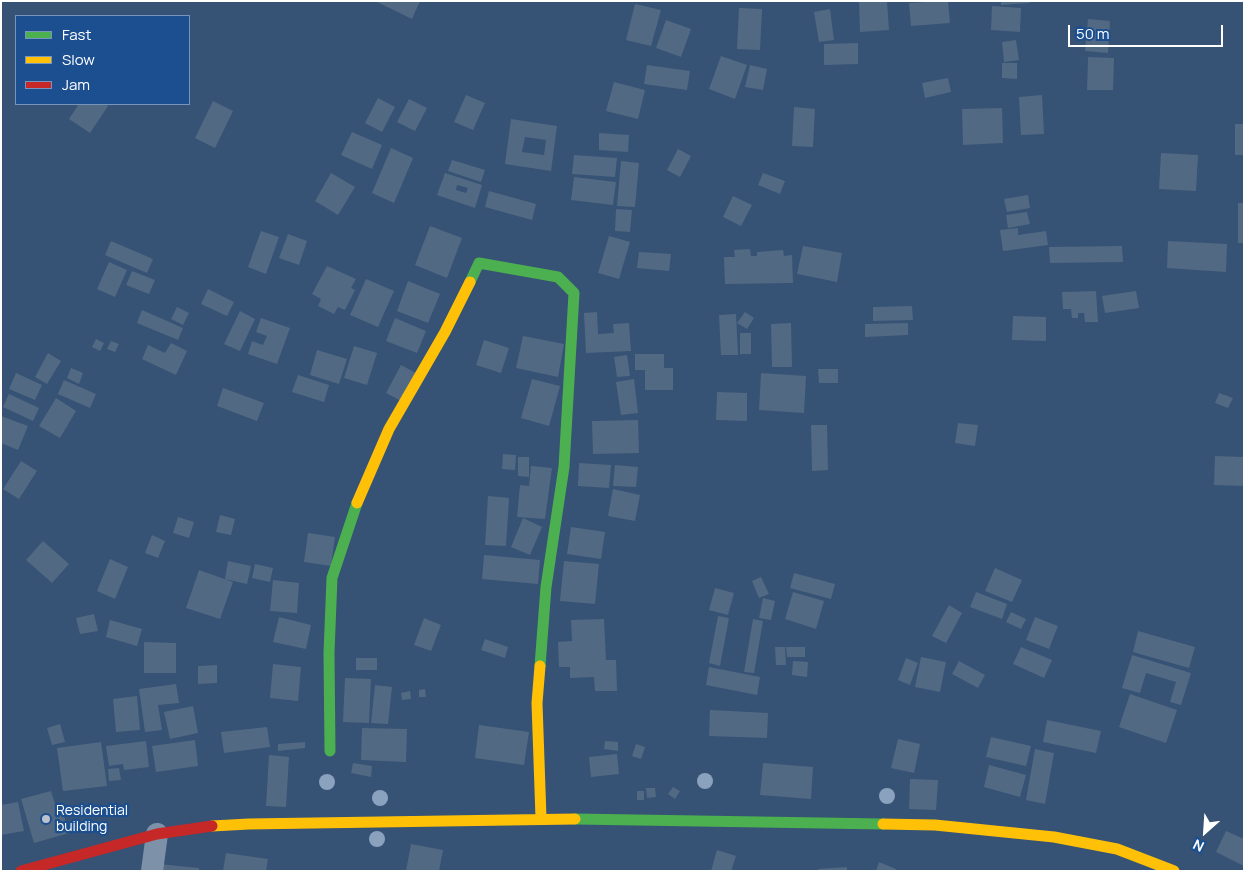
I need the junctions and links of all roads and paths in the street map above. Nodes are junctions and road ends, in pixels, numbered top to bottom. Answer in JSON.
{"nodes":[{"id":1,"x":330,"y":751,"type":"dead end"},
{"id":2,"x":541,"y":818,"type":"junction"},
{"id":3,"x":157,"y":834,"type":"junction"},
{"id":4,"x":21,"y":871,"type":"edge"},
{"id":5,"x":152,"y":871,"type":"edge"},
{"id":6,"x":1174,"y":871,"type":"edge"}],
"edges":[{"from":1,"to":2,"type":"street"},
{"from":2,"to":3,"type":"street"},
{"from":2,"to":6,"type":"street"},
{"from":3,"to":4,"type":"street"},
{"from":3,"to":5,"type":"street"}]}
